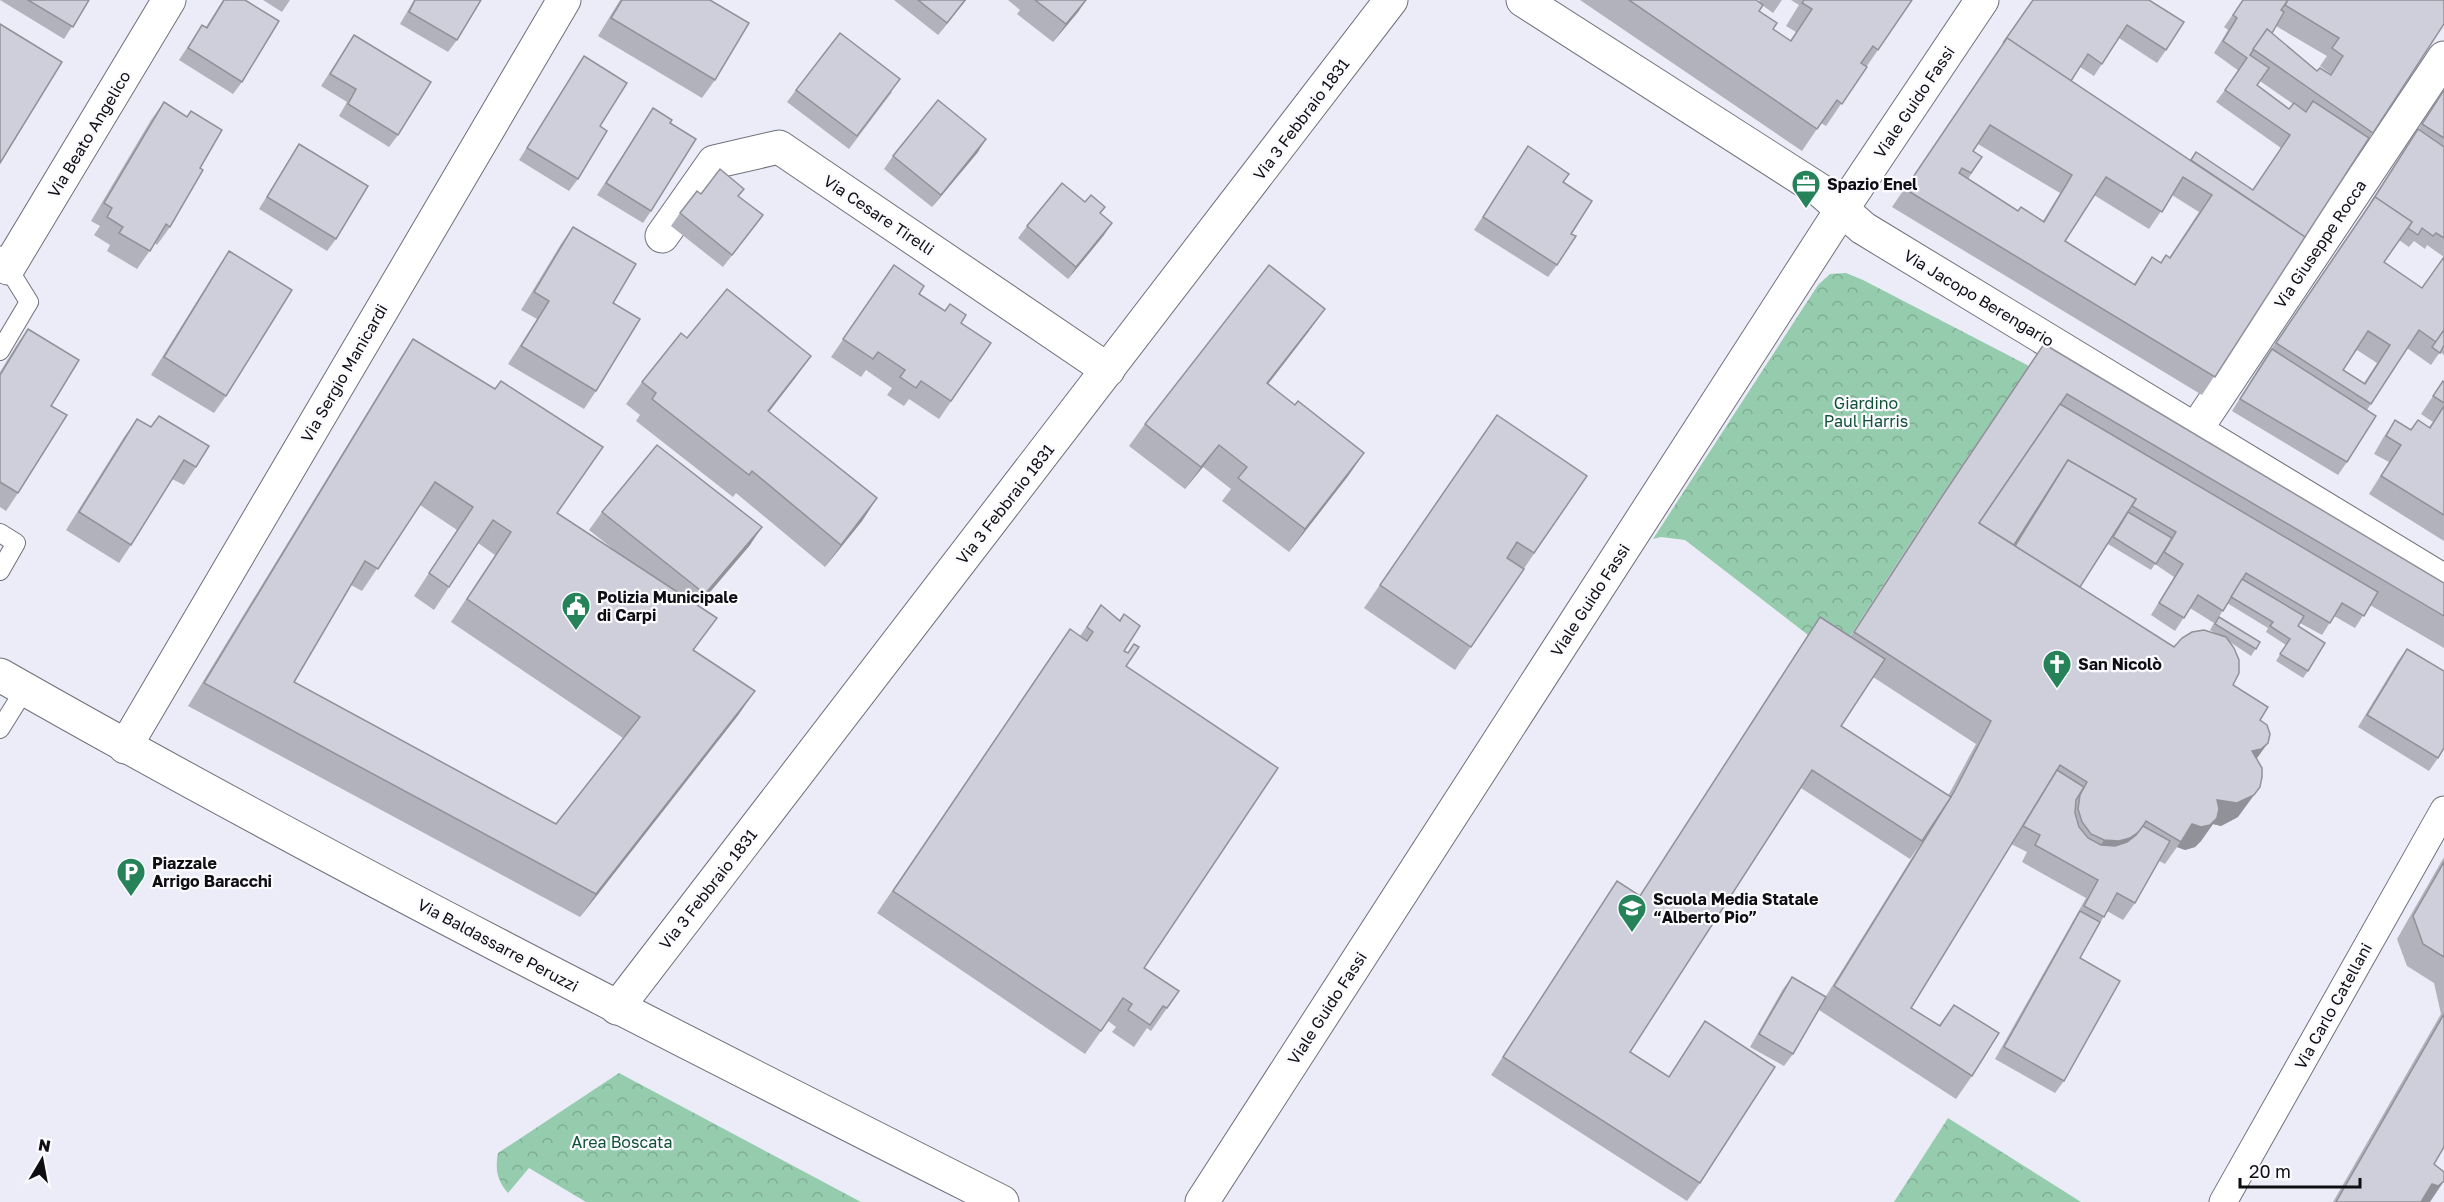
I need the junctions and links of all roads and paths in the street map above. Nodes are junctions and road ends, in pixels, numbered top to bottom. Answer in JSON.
{"nodes":[{"id":1,"x":169,"y":0,"type":"edge"},
{"id":2,"x":564,"y":0,"type":"edge"},
{"id":3,"x":1391,"y":0,"type":"edge"},
{"id":4,"x":1523,"y":0,"type":"edge"},
{"id":5,"x":1982,"y":0,"type":"edge"},
{"id":6,"x":2444,"y":58,"type":"edge"},
{"id":7,"x":1842,"y":209,"type":"junction"},
{"id":8,"x":662,"y":236,"type":"dead end"},
{"id":9,"x":4,"y":266,"type":"edge"},
{"id":10,"x":0,"y":351,"type":"edge"},
{"id":11,"x":1108,"y":370,"type":"junction"},
{"id":12,"x":2196,"y":429,"type":"junction"},
{"id":13,"x":0,"y":533,"type":"edge"},
{"id":14,"x":0,"y":571,"type":"edge"},
{"id":15,"x":2444,"y":581,"type":"edge"},
{"id":16,"x":12,"y":682,"type":"edge"},
{"id":17,"x":0,"y":729,"type":"edge"},
{"id":18,"x":124,"y":747,"type":"junction"},
{"id":19,"x":2444,"y":810,"type":"edge"},
{"id":20,"x":617,"y":1008,"type":"junction"},
{"id":21,"x":1002,"y":1202,"type":"edge"},
{"id":22,"x":1202,"y":1202,"type":"edge"},
{"id":23,"x":2223,"y":1202,"type":"edge"}],
"edges":[{"from":1,"to":9,"type":"street","name":"Via Beato Angelico"},
{"from":2,"to":18,"type":"street","name":"Via Sergio Manicardi"},
{"from":3,"to":11,"type":"street","name":"Via 3 Febbraio 1831"},
{"from":4,"to":7,"type":"street","name":"Via Jacopo Berengario"},
{"from":5,"to":7,"type":"street","name":"Viale Guido Fassi"},
{"from":6,"to":12,"type":"street","name":"Via Giuseppe Rocca"},
{"from":7,"to":12,"type":"street","name":"Via Jacopo Berengario"},
{"from":7,"to":22,"type":"street","name":"Viale Guido Fassi"},
{"from":8,"to":11,"type":"street","name":"Via Cesare Tirelli"},
{"from":9,"to":10,"type":"lane"},
{"from":11,"to":20,"type":"street","name":"Via 3 Febbraio 1831"},
{"from":12,"to":15,"type":"street","name":"Via Jacopo Berengario"},
{"from":13,"to":14,"type":"lane"},
{"from":16,"to":17,"type":"lane"},
{"from":16,"to":18,"type":"street","name":"Via Baldassarre Peruzzi"},
{"from":18,"to":20,"type":"street","name":"Via Baldassarre Peruzzi"},
{"from":19,"to":23,"type":"street","name":"Via Carlo Catellani"},
{"from":20,"to":21,"type":"street","name":"Via Baldassarre Peruzzi"}]}
